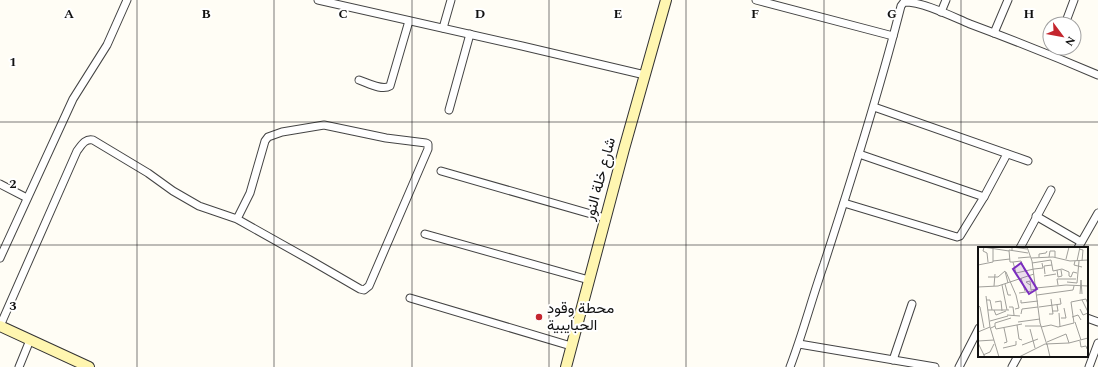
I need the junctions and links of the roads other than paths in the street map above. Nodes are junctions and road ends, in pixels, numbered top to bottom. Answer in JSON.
{"nodes":[{"id":1,"x":318,"y":0,"type":"edge"},
{"id":2,"x":451,"y":0,"type":"edge"},
{"id":3,"x":666,"y":0,"type":"edge"},
{"id":4,"x":756,"y":0,"type":"edge"},
{"id":5,"x":946,"y":0,"type":"edge"},
{"id":6,"x":1008,"y":0,"type":"edge"},
{"id":7,"x":1074,"y":0,"type":"edge"},
{"id":8,"x":124,"y":1,"type":"edge"},
{"id":9,"x":348,"y":3,"type":"edge"},
{"id":10,"x":941,"y":12,"type":"junction"},
{"id":11,"x":1068,"y":16,"type":"edge"},
{"id":12,"x":409,"y":21,"type":"junction"},
{"id":13,"x":443,"y":28,"type":"junction"},
{"id":14,"x":994,"y":33,"type":"junction"},
{"id":15,"x":470,"y":34,"type":"junction"},
{"id":16,"x":894,"y":36,"type":"junction"},
{"id":17,"x":1042,"y":48,"type":"edge"},
{"id":18,"x":1062,"y":56,"type":"edge"},
{"id":19,"x":1098,"y":75,"type":"edge"},
{"id":20,"x":645,"y":76,"type":"junction"},
{"id":21,"x":359,"y":80,"type":"dead end"},
{"id":22,"x":874,"y":107,"type":"junction"},
{"id":23,"x":449,"y":110,"type":"dead end"},
{"id":24,"x":859,"y":154,"type":"junction"},
{"id":25,"x":1007,"y":154,"type":"junction"},
{"id":26,"x":1028,"y":162,"type":"dead end"},
{"id":27,"x":441,"y":171,"type":"dead end"},
{"id":28,"x":0,"y":184,"type":"edge"},
{"id":29,"x":1050,"y":190,"type":"dead end"},
{"id":30,"x":984,"y":197,"type":"junction"},
{"id":31,"x":27,"y":198,"type":"junction"},
{"id":32,"x":844,"y":203,"type":"junction"},
{"id":33,"x":1098,"y":214,"type":"edge"},
{"id":34,"x":1036,"y":216,"type":"junction"},
{"id":35,"x":605,"y":218,"type":"junction"},
{"id":36,"x":237,"y":219,"type":"junction"},
{"id":37,"x":425,"y":234,"type":"dead end"},
{"id":38,"x":1080,"y":245,"type":"edge"},
{"id":39,"x":1020,"y":247,"type":"edge"},
{"id":40,"x":0,"y":258,"type":"edge"},
{"id":41,"x":589,"y":280,"type":"junction"},
{"id":42,"x":410,"y":298,"type":"dead end"},
{"id":43,"x":912,"y":304,"type":"dead end"},
{"id":44,"x":1088,"y":318,"type":"edge"},
{"id":45,"x":1098,"y":322,"type":"edge"},
{"id":46,"x":0,"y":326,"type":"edge"},
{"id":47,"x":978,"y":330,"type":"edge"},
{"id":48,"x":30,"y":340,"type":"junction"},
{"id":49,"x":1098,"y":343,"type":"edge"},
{"id":50,"x":799,"y":344,"type":"junction"},
{"id":51,"x":572,"y":346,"type":"junction"},
{"id":52,"x":1017,"y":357,"type":"edge"},
{"id":53,"x":893,"y":360,"type":"junction"},
{"id":54,"x":19,"y":367,"type":"edge"},
{"id":55,"x":89,"y":367,"type":"edge"},
{"id":56,"x":566,"y":367,"type":"edge"},
{"id":57,"x":790,"y":367,"type":"edge"},
{"id":58,"x":935,"y":367,"type":"edge"},
{"id":59,"x":959,"y":367,"type":"edge"},
{"id":60,"x":1012,"y":367,"type":"edge"},
{"id":61,"x":1089,"y":367,"type":"edge"}],
"edges":[{"from":1,"to":9,"type":"street"},
{"from":2,"to":13,"type":"street"},
{"from":3,"to":20,"type":"street","name":"شارع خلة النور"},
{"from":4,"to":16,"type":"street"},
{"from":5,"to":10,"type":"street"},
{"from":6,"to":14,"type":"street"},
{"from":7,"to":11,"type":"street"},
{"from":8,"to":31,"type":"street"},
{"from":9,"to":12,"type":"street"},
{"from":10,"to":14,"type":"street"},
{"from":10,"to":16,"type":"street"},
{"from":12,"to":13,"type":"street"},
{"from":12,"to":21,"type":"street"},
{"from":13,"to":15,"type":"street"},
{"from":14,"to":17,"type":"street"},
{"from":15,"to":20,"type":"street"},
{"from":15,"to":23,"type":"street"},
{"from":16,"to":22,"type":"street"},
{"from":18,"to":19,"type":"street"},
{"from":20,"to":35,"type":"street","name":"شارع خلة النور"},
{"from":22,"to":24,"type":"street"},
{"from":22,"to":25,"type":"street"},
{"from":24,"to":30,"type":"street"},
{"from":24,"to":32,"type":"street"},
{"from":25,"to":26,"type":"street"},
{"from":25,"to":30,"type":"street"},
{"from":27,"to":35,"type":"street"},
{"from":28,"to":31,"type":"street"},
{"from":29,"to":34,"type":"street"},
{"from":30,"to":32,"type":"street"},
{"from":31,"to":40,"type":"street"},
{"from":32,"to":50,"type":"street"},
{"from":33,"to":38,"type":"street"},
{"from":34,"to":38,"type":"street"},
{"from":34,"to":39,"type":"street"},
{"from":35,"to":41,"type":"street","name":"شارع خلة النور"},
{"from":36,"to":36,"type":"street"},
{"from":36,"to":46,"type":"street"},
{"from":37,"to":41,"type":"street"},
{"from":41,"to":51,"type":"street","name":"شارع خلة النور"},
{"from":42,"to":51,"type":"street"},
{"from":43,"to":53,"type":"street"},
{"from":44,"to":45,"type":"street"},
{"from":46,"to":48,"type":"street"},
{"from":47,"to":59,"type":"street"},
{"from":48,"to":54,"type":"street"},
{"from":48,"to":55,"type":"street"},
{"from":49,"to":61,"type":"street"},
{"from":50,"to":53,"type":"street"},
{"from":50,"to":57,"type":"street"},
{"from":51,"to":56,"type":"street","name":"شارع خلة النور"},
{"from":52,"to":60,"type":"street"},
{"from":53,"to":58,"type":"street"}]}
